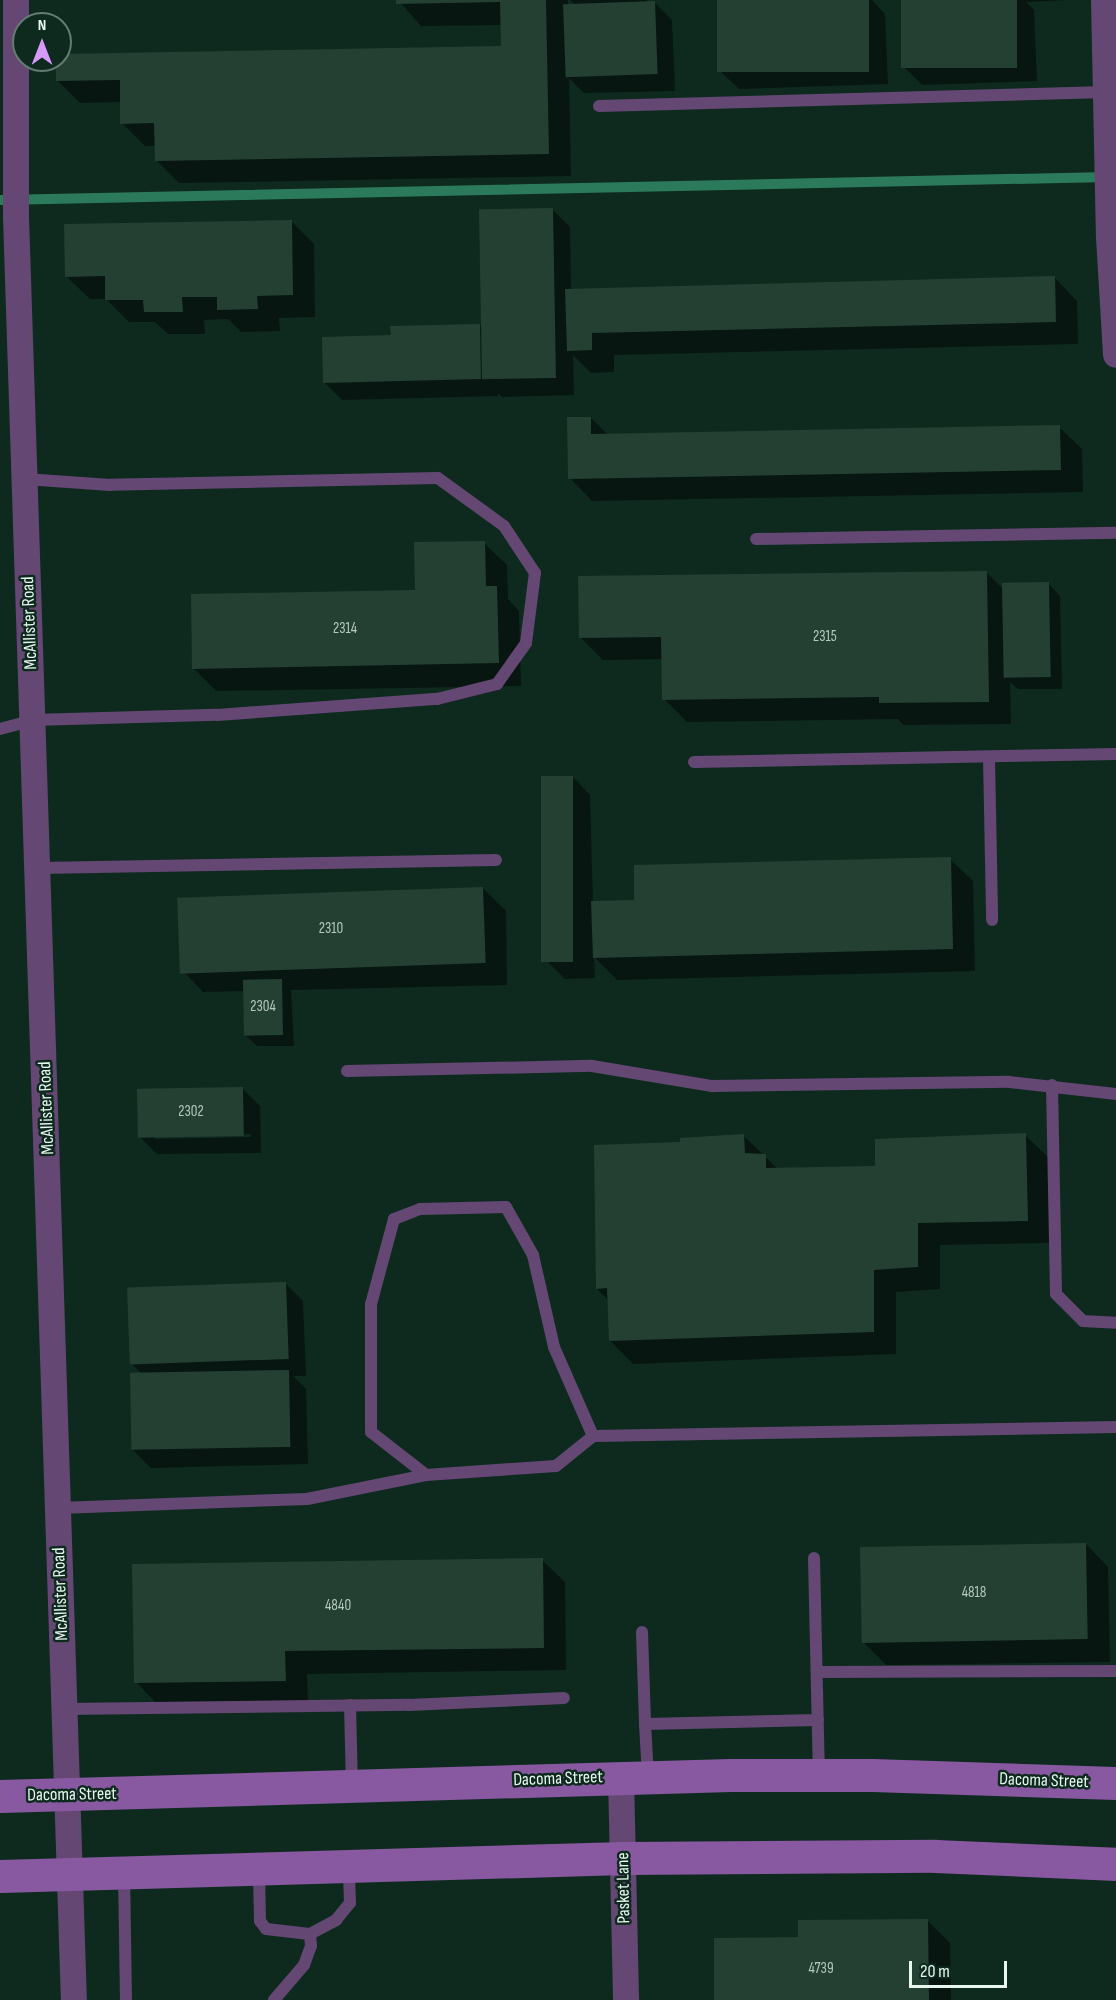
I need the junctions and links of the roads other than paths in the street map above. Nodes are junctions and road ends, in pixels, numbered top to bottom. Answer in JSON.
{"nodes":[{"id":1,"x":16,"y":0,"type":"edge"},
{"id":2,"x":1104,"y":0,"type":"edge"},
{"id":3,"x":8,"y":30,"type":"edge"},
{"id":4,"x":1106,"y":92,"type":"junction"},
{"id":5,"x":599,"y":106,"type":"dead end"},
{"id":6,"x":1116,"y":355,"type":"edge"},
{"id":7,"x":25,"y":479,"type":"junction"},
{"id":8,"x":1116,"y":533,"type":"edge"},
{"id":9,"x":756,"y":539,"type":"dead end"},
{"id":10,"x":33,"y":720,"type":"junction"},
{"id":11,"x":0,"y":729,"type":"edge"},
{"id":12,"x":1116,"y":754,"type":"edge"},
{"id":13,"x":989,"y":757,"type":"junction"},
{"id":14,"x":694,"y":762,"type":"dead end"},
{"id":15,"x":496,"y":860,"type":"dead end"},
{"id":16,"x":38,"y":868,"type":"junction"},
{"id":17,"x":992,"y":920,"type":"dead end"},
{"id":18,"x":347,"y":1071,"type":"dead end"},
{"id":19,"x":1052,"y":1085,"type":"junction"},
{"id":20,"x":1116,"y":1094,"type":"edge"},
{"id":21,"x":1116,"y":1323,"type":"edge"},
{"id":22,"x":1116,"y":1427,"type":"edge"},
{"id":23,"x":593,"y":1436,"type":"junction"},
{"id":24,"x":426,"y":1475,"type":"junction"},
{"id":25,"x":59,"y":1508,"type":"junction"},
{"id":26,"x":814,"y":1558,"type":"dead end"},
{"id":27,"x":642,"y":1632,"type":"dead end"},
{"id":28,"x":1116,"y":1671,"type":"edge"},
{"id":29,"x":817,"y":1672,"type":"junction"},
{"id":30,"x":564,"y":1698,"type":"dead end"},
{"id":31,"x":350,"y":1705,"type":"junction"},
{"id":32,"x":64,"y":1709,"type":"junction"},
{"id":33,"x":818,"y":1720,"type":"junction"},
{"id":34,"x":645,"y":1724,"type":"junction"},
{"id":35,"x":819,"y":1775,"type":"junction"},
{"id":36,"x":635,"y":1777,"type":"junction"},
{"id":37,"x":1116,"y":1783,"type":"edge"},
{"id":38,"x":352,"y":1786,"type":"junction"},
{"id":39,"x":0,"y":1796,"type":"edge"},
{"id":40,"x":67,"y":1796,"type":"junction"},
{"id":41,"x":624,"y":1858,"type":"junction"},
{"id":42,"x":1116,"y":1864,"type":"edge"},
{"id":43,"x":350,"y":1866,"type":"junction"},
{"id":44,"x":259,"y":1869,"type":"junction"},
{"id":45,"x":124,"y":1872,"type":"junction"},
{"id":46,"x":70,"y":1874,"type":"junction"},
{"id":47,"x":0,"y":1876,"type":"edge"},
{"id":48,"x":310,"y":1934,"type":"junction"},
{"id":49,"x":74,"y":2000,"type":"edge"},
{"id":50,"x":126,"y":2000,"type":"edge"},
{"id":51,"x":274,"y":2000,"type":"edge"},
{"id":52,"x":626,"y":2000,"type":"edge"}],
"edges":[{"from":1,"to":3,"type":"street","name":"McAllister Road"},
{"from":2,"to":4,"type":"street"},
{"from":3,"to":7,"type":"street","name":"McAllister Road"},
{"from":4,"to":5,"type":"lane"},
{"from":4,"to":6,"type":"street"},
{"from":7,"to":10,"type":"street","name":"McAllister Road"},
{"from":7,"to":10,"type":"lane"},
{"from":8,"to":9,"type":"lane"},
{"from":10,"to":11,"type":"lane"},
{"from":10,"to":16,"type":"street","name":"McAllister Road"},
{"from":12,"to":13,"type":"lane"},
{"from":13,"to":14,"type":"lane"},
{"from":13,"to":17,"type":"lane"},
{"from":15,"to":16,"type":"lane"},
{"from":16,"to":25,"type":"street","name":"McAllister Road"},
{"from":18,"to":19,"type":"lane"},
{"from":19,"to":20,"type":"lane"},
{"from":19,"to":21,"type":"lane"},
{"from":22,"to":23,"type":"lane"},
{"from":23,"to":24,"type":"lane"},
{"from":23,"to":24,"type":"lane"},
{"from":24,"to":25,"type":"lane"},
{"from":25,"to":32,"type":"street","name":"McAllister Road"},
{"from":26,"to":29,"type":"lane"},
{"from":27,"to":34,"type":"lane"},
{"from":28,"to":29,"type":"lane"},
{"from":29,"to":33,"type":"lane"},
{"from":30,"to":31,"type":"lane"},
{"from":31,"to":32,"type":"lane"},
{"from":31,"to":38,"type":"lane"},
{"from":32,"to":40,"type":"street","name":"McAllister Road"},
{"from":33,"to":34,"type":"lane"},
{"from":33,"to":35,"type":"lane"},
{"from":34,"to":36,"type":"lane"},
{"from":35,"to":36,"type":"main road","name":"Dacoma Street"},
{"from":35,"to":37,"type":"main road","name":"Dacoma Street"},
{"from":36,"to":38,"type":"main road","name":"Dacoma Street"},
{"from":36,"to":41,"type":"street","name":"Pasket Lane"},
{"from":38,"to":40,"type":"main road","name":"Dacoma Street"},
{"from":39,"to":40,"type":"main road","name":"Dacoma Street"},
{"from":40,"to":46,"type":"street","name":"McAllister Road"},
{"from":41,"to":42,"type":"main road"},
{"from":41,"to":43,"type":"main road"},
{"from":41,"to":52,"type":"street","name":"Pasket Lane"},
{"from":43,"to":44,"type":"main road"},
{"from":43,"to":48,"type":"lane"},
{"from":44,"to":45,"type":"main road"},
{"from":44,"to":48,"type":"lane"},
{"from":45,"to":46,"type":"main road"},
{"from":45,"to":50,"type":"lane"},
{"from":46,"to":47,"type":"main road"},
{"from":46,"to":49,"type":"street","name":"McAllister Road"},
{"from":48,"to":51,"type":"lane"}]}
